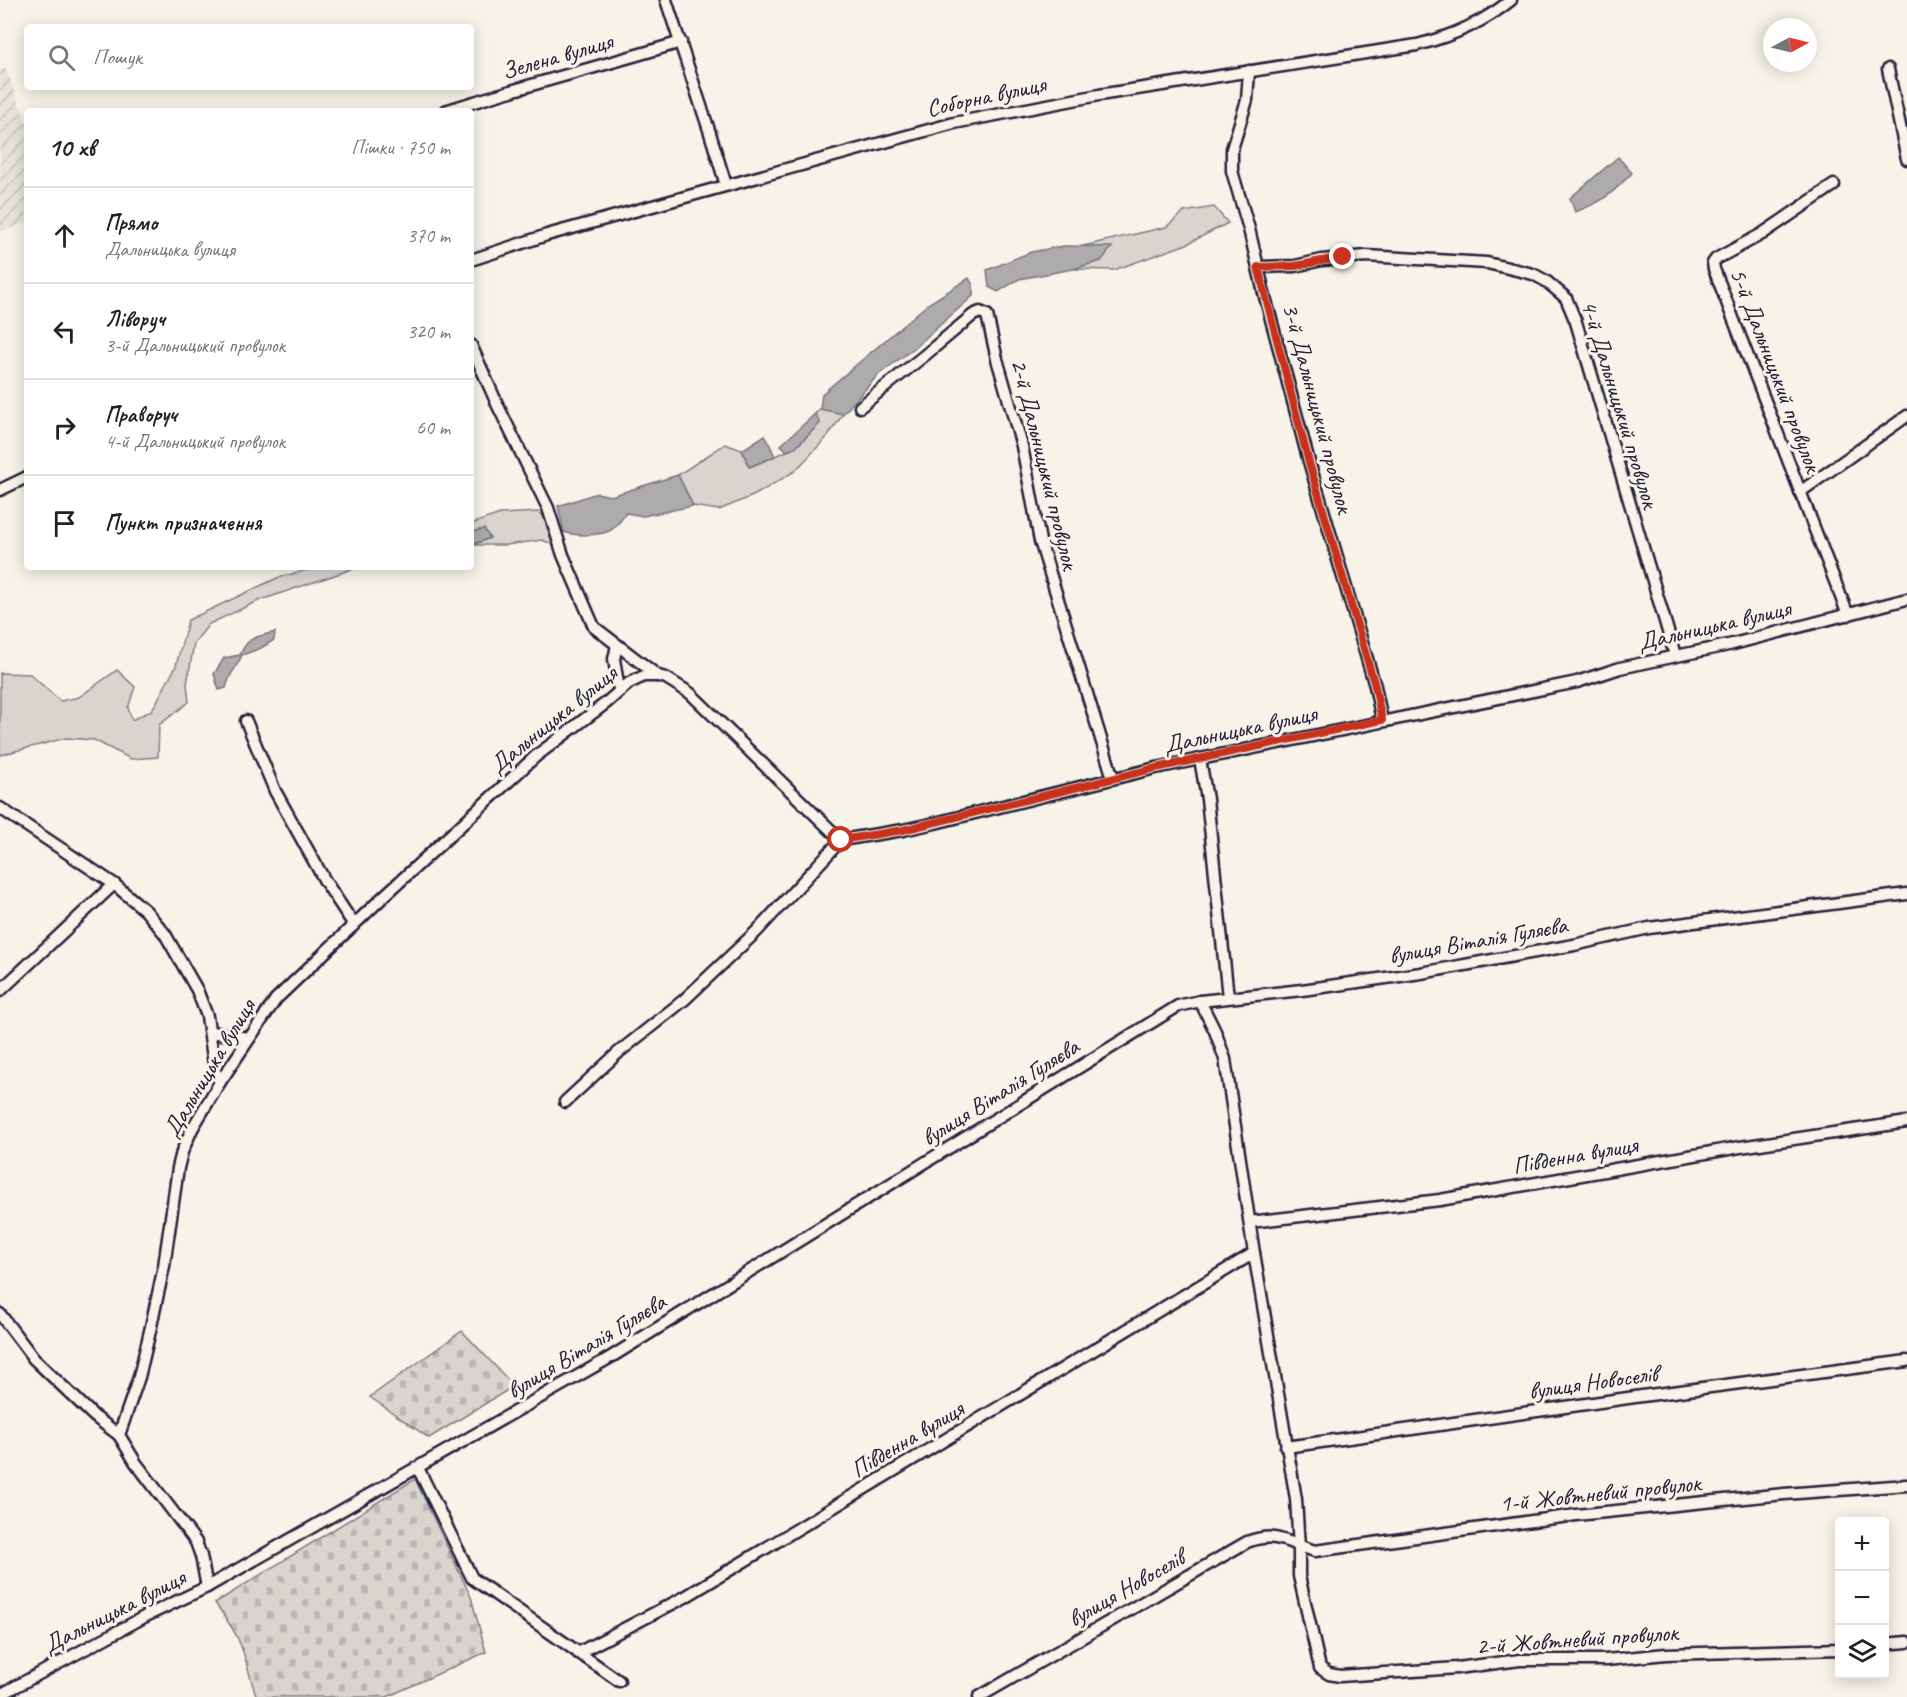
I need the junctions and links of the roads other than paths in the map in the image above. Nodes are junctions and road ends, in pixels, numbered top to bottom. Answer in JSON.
{"nodes":[{"id":1,"x":666,"y":0,"type":"edge"},
{"id":2,"x":1511,"y":0,"type":"edge"},
{"id":3,"x":681,"y":42,"type":"junction"},
{"id":4,"x":1888,"y":69,"type":"dead end"},
{"id":5,"x":1249,"y":71,"type":"junction"},
{"id":6,"x":455,"y":108,"type":"edge"},
{"id":7,"x":1907,"y":159,"type":"edge"},
{"id":8,"x":1834,"y":185,"type":"dead end"},
{"id":9,"x":726,"y":186,"type":"junction"},
{"id":10,"x":474,"y":259,"type":"edge"},
{"id":11,"x":1258,"y":267,"type":"junction"},
{"id":12,"x":474,"y":352,"type":"edge"},
{"id":13,"x":860,"y":407,"type":"dead end"},
{"id":14,"x":1907,"y":416,"type":"edge"},
{"id":15,"x":24,"y":478,"type":"edge"},
{"id":16,"x":0,"y":490,"type":"edge"},
{"id":17,"x":1800,"y":492,"type":"junction"},
{"id":18,"x":1907,"y":599,"type":"edge"},
{"id":19,"x":1848,"y":615,"type":"junction"},
{"id":20,"x":617,"y":645,"type":"junction"},
{"id":21,"x":1674,"y":655,"type":"junction"},
{"id":22,"x":658,"y":675,"type":"junction"},
{"id":23,"x":619,"y":690,"type":"junction"},
{"id":24,"x":1382,"y":720,"type":"junction"},
{"id":25,"x":246,"y":721,"type":"dead end"},
{"id":26,"x":1200,"y":759,"type":"junction"},
{"id":27,"x":1113,"y":778,"type":"junction"},
{"id":28,"x":0,"y":808,"type":"edge"},
{"id":29,"x":841,"y":840,"type":"junction"},
{"id":30,"x":114,"y":884,"type":"junction"},
{"id":31,"x":1907,"y":894,"type":"edge"},
{"id":32,"x":354,"y":925,"type":"junction"},
{"id":33,"x":0,"y":991,"type":"edge"},
{"id":34,"x":1228,"y":997,"type":"junction"},
{"id":35,"x":1200,"y":1001,"type":"junction"},
{"id":36,"x":211,"y":1032,"type":"junction"},
{"id":37,"x":248,"y":1038,"type":"junction"},
{"id":38,"x":220,"y":1082,"type":"junction"},
{"id":39,"x":565,"y":1102,"type":"dead end"},
{"id":40,"x":1907,"y":1122,"type":"edge"},
{"id":41,"x":1250,"y":1222,"type":"junction"},
{"id":42,"x":1254,"y":1253,"type":"junction"},
{"id":43,"x":0,"y":1314,"type":"edge"},
{"id":44,"x":1907,"y":1361,"type":"edge"},
{"id":45,"x":119,"y":1435,"type":"junction"},
{"id":46,"x":1286,"y":1447,"type":"junction"},
{"id":47,"x":418,"y":1468,"type":"junction"},
{"id":48,"x":1907,"y":1485,"type":"edge"},
{"id":49,"x":1299,"y":1546,"type":"junction"},
{"id":50,"x":207,"y":1587,"type":"junction"},
{"id":51,"x":1907,"y":1642,"type":"edge"},
{"id":52,"x":1889,"y":1644,"type":"edge"},
{"id":53,"x":1835,"y":1649,"type":"edge"},
{"id":54,"x":578,"y":1653,"type":"junction"},
{"id":55,"x":619,"y":1681,"type":"dead end"},
{"id":56,"x":0,"y":1695,"type":"edge"},
{"id":57,"x":979,"y":1697,"type":"edge"}],
"edges":[{"from":1,"to":3,"type":"street"},
{"from":2,"to":5,"type":"street","name":"Соборна вулиця"},
{"from":3,"to":6,"type":"street","name":"Зелена вулиця"},
{"from":3,"to":9,"type":"street"},
{"from":4,"to":7,"type":"street"},
{"from":5,"to":9,"type":"street","name":"Соборна вулиця"},
{"from":5,"to":11,"type":"street","name":"3-й Дальницький провулок"},
{"from":8,"to":17,"type":"street","name":"5-й Дальницький провулок"},
{"from":9,"to":10,"type":"street","name":"Соборна вулиця"},
{"from":11,"to":21,"type":"street","name":"4-й Дальницький провулок"},
{"from":11,"to":24,"type":"street","name":"3-й Дальницький провулок"},
{"from":12,"to":20,"type":"street"},
{"from":13,"to":27,"type":"street","name":"2-й Дальницький провулок"},
{"from":14,"to":17,"type":"street","name":"5-й Дальницький провулок"},
{"from":15,"to":16,"type":"street"},
{"from":17,"to":19,"type":"street","name":"5-й Дальницький провулок"},
{"from":18,"to":19,"type":"street","name":"Дальницька вулиця"},
{"from":19,"to":21,"type":"street","name":"Дальницька вулиця"},
{"from":20,"to":22,"type":"street"},
{"from":20,"to":23,"type":"street"},
{"from":21,"to":24,"type":"street","name":"Дальницька вулиця"},
{"from":22,"to":23,"type":"street","name":"Дальницька вулиця"},
{"from":22,"to":29,"type":"street"},
{"from":23,"to":32,"type":"street","name":"Дальницька вулиця"},
{"from":24,"to":26,"type":"street","name":"Дальницька вулиця"},
{"from":25,"to":32,"type":"street"},
{"from":26,"to":27,"type":"street","name":"Дальницька вулиця"},
{"from":26,"to":34,"type":"street"},
{"from":27,"to":29,"type":"street","name":"Дальницька вулиця"},
{"from":28,"to":30,"type":"street"},
{"from":29,"to":39,"type":"street"},
{"from":30,"to":33,"type":"street"},
{"from":30,"to":36,"type":"street"},
{"from":31,"to":34,"type":"street","name":"вулиця Віталія Гуляєва"},
{"from":32,"to":37,"type":"street","name":"Дальницька вулиця"},
{"from":34,"to":35,"type":"street","name":"вулиця Віталія Гуляєва"},
{"from":35,"to":41,"type":"street"},
{"from":35,"to":47,"type":"street","name":"вулиця Віталія Гуляєва"},
{"from":36,"to":37,"type":"street"},
{"from":36,"to":38,"type":"street"},
{"from":37,"to":38,"type":"street","name":"Дальницька вулиця"},
{"from":38,"to":45,"type":"street","name":"Дальницька вулиця"},
{"from":40,"to":41,"type":"street","name":"Південна вулиця"},
{"from":41,"to":42,"type":"street"},
{"from":42,"to":46,"type":"street"},
{"from":42,"to":54,"type":"street","name":"Південна вулиця"},
{"from":43,"to":45,"type":"street"},
{"from":44,"to":46,"type":"street","name":"вулиця Новоселів"},
{"from":45,"to":50,"type":"street","name":"Дальницька вулиця"},
{"from":46,"to":49,"type":"street"},
{"from":47,"to":50,"type":"street","name":"вулиця Віталія Гуляєва"},
{"from":47,"to":54,"type":"street"},
{"from":48,"to":49,"type":"street","name":"1-й Жовтневий провулок"},
{"from":49,"to":53,"type":"street","name":"2-й Жовтневий провулок"},
{"from":49,"to":57,"type":"street","name":"вулиця Новоселів"},
{"from":50,"to":56,"type":"street","name":"Дальницька вулиця"},
{"from":51,"to":52,"type":"street"},
{"from":54,"to":55,"type":"street"}]}
